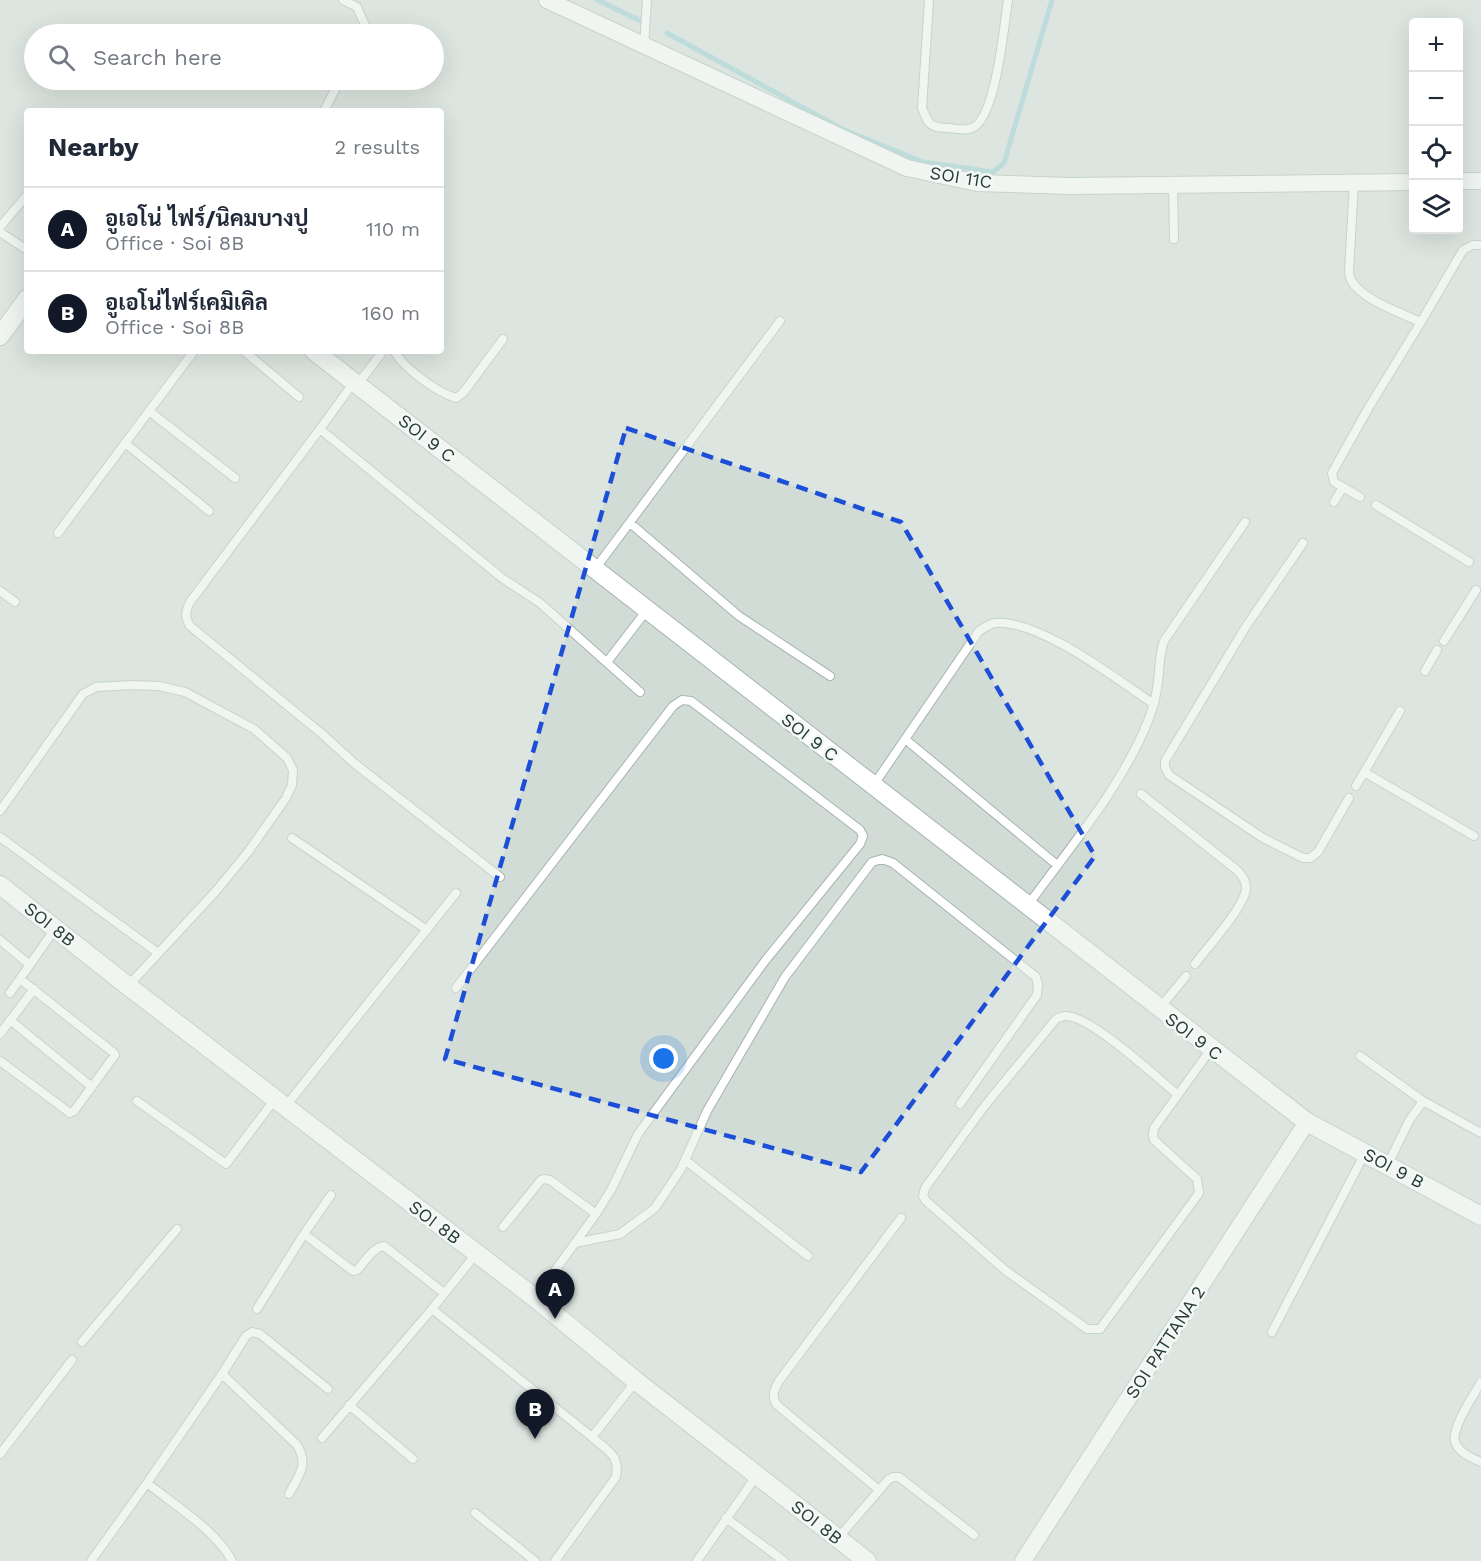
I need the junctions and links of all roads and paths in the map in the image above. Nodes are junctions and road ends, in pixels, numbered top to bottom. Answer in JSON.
{"nodes":[{"id":1,"x":343,"y":0,"type":"edge"},
{"id":2,"x":547,"y":0,"type":"edge"},
{"id":3,"x":647,"y":0,"type":"edge"},
{"id":4,"x":929,"y":0,"type":"edge"},
{"id":5,"x":1008,"y":0,"type":"edge"},
{"id":6,"x":365,"y":24,"type":"edge"},
{"id":7,"x":644,"y":46,"type":"junction"},
{"id":8,"x":335,"y":90,"type":"edge"},
{"id":9,"x":326,"y":108,"type":"edge"},
{"id":10,"x":1463,"y":181,"type":"edge"},
{"id":11,"x":1481,"y":181,"type":"edge"},
{"id":12,"x":1354,"y":182,"type":"junction"},
{"id":13,"x":1409,"y":182,"type":"edge"},
{"id":14,"x":1173,"y":185,"type":"junction"},
{"id":15,"x":24,"y":199,"type":"edge"},
{"id":16,"x":0,"y":229,"type":"edge"},
{"id":17,"x":1174,"y":239,"type":"dead end"},
{"id":18,"x":1481,"y":245,"type":"edge"},
{"id":19,"x":24,"y":248,"type":"edge"},
{"id":20,"x":24,"y":302,"type":"edge"},
{"id":21,"x":780,"y":321,"type":"dead end"},
{"id":22,"x":1421,"y":322,"type":"junction"},
{"id":23,"x":2,"y":328,"type":"edge"},
{"id":24,"x":503,"y":339,"type":"dead end"},
{"id":25,"x":192,"y":354,"type":"edge"},
{"id":26,"x":248,"y":354,"type":"edge"},
{"id":27,"x":318,"y":354,"type":"edge"},
{"id":28,"x":380,"y":354,"type":"edge"},
{"id":29,"x":396,"y":354,"type":"edge"},
{"id":30,"x":356,"y":383,"type":"junction"},
{"id":31,"x":299,"y":397,"type":"dead end"},
{"id":32,"x":149,"y":411,"type":"junction"},
{"id":33,"x":320,"y":429,"type":"junction"},
{"id":34,"x":125,"y":443,"type":"junction"},
{"id":35,"x":235,"y":478,"type":"dead end"},
{"id":36,"x":1343,"y":487,"type":"junction"},
{"id":37,"x":1360,"y":496,"type":"dead end"},
{"id":38,"x":1334,"y":502,"type":"dead end"},
{"id":39,"x":1376,"y":505,"type":"dead end"},
{"id":40,"x":210,"y":511,"type":"dead end"},
{"id":41,"x":1245,"y":522,"type":"dead end"},
{"id":42,"x":630,"y":523,"type":"junction"},
{"id":43,"x":58,"y":533,"type":"dead end"},
{"id":44,"x":1303,"y":543,"type":"dead end"},
{"id":45,"x":1469,"y":562,"type":"dead end"},
{"id":46,"x":595,"y":569,"type":"junction"},
{"id":47,"x":1476,"y":590,"type":"dead end"},
{"id":48,"x":0,"y":591,"type":"edge"},
{"id":49,"x":15,"y":602,"type":"dead end"},
{"id":50,"x":647,"y":610,"type":"junction"},
{"id":51,"x":1444,"y":641,"type":"dead end"},
{"id":52,"x":1437,"y":650,"type":"dead end"},
{"id":53,"x":607,"y":662,"type":"junction"},
{"id":54,"x":1425,"y":671,"type":"dead end"},
{"id":55,"x":830,"y":675,"type":"dead end"},
{"id":56,"x":640,"y":692,"type":"dead end"},
{"id":57,"x":1154,"y":704,"type":"junction"},
{"id":58,"x":1400,"y":711,"type":"dead end"},
{"id":59,"x":905,"y":739,"type":"junction"},
{"id":60,"x":1364,"y":772,"type":"junction"},
{"id":61,"x":872,"y":786,"type":"junction"},
{"id":62,"x":1356,"y":786,"type":"dead end"},
{"id":63,"x":1141,"y":794,"type":"dead end"},
{"id":64,"x":1349,"y":798,"type":"dead end"},
{"id":65,"x":0,"y":811,"type":"edge"},
{"id":66,"x":1473,"y":836,"type":"dead end"},
{"id":67,"x":0,"y":837,"type":"edge"},
{"id":68,"x":292,"y":838,"type":"dead end"},
{"id":69,"x":1057,"y":865,"type":"junction"},
{"id":70,"x":500,"y":877,"type":"dead end"},
{"id":71,"x":0,"y":885,"type":"edge"},
{"id":72,"x":456,"y":893,"type":"dead end"},
{"id":73,"x":1028,"y":905,"type":"junction"},
{"id":74,"x":55,"y":928,"type":"junction"},
{"id":75,"x":427,"y":930,"type":"junction"},
{"id":76,"x":0,"y":940,"type":"edge"},
{"id":77,"x":158,"y":953,"type":"junction"},
{"id":78,"x":1195,"y":964,"type":"dead end"},
{"id":79,"x":30,"y":965,"type":"junction"},
{"id":80,"x":1186,"y":976,"type":"dead end"},
{"id":81,"x":20,"y":979,"type":"junction"},
{"id":82,"x":128,"y":986,"type":"junction"},
{"id":83,"x":456,"y":987,"type":"dead end"},
{"id":84,"x":34,"y":989,"type":"junction"},
{"id":85,"x":10,"y":993,"type":"dead end"},
{"id":86,"x":1159,"y":1009,"type":"junction"},
{"id":87,"x":10,"y":1020,"type":"junction"},
{"id":88,"x":0,"y":1034,"type":"edge"},
{"id":89,"x":1211,"y":1049,"type":"junction"},
{"id":90,"x":1360,"y":1056,"type":"dead end"},
{"id":91,"x":0,"y":1061,"type":"edge"},
{"id":92,"x":92,"y":1086,"type":"junction"},
{"id":93,"x":1178,"y":1095,"type":"junction"},
{"id":94,"x":137,"y":1101,"type":"dead end"},
{"id":95,"x":1423,"y":1101,"type":"junction"},
{"id":96,"x":280,"y":1103,"type":"junction"},
{"id":97,"x":960,"y":1104,"type":"dead end"},
{"id":98,"x":1307,"y":1122,"type":"junction"},
{"id":99,"x":1481,"y":1133,"type":"edge"},
{"id":100,"x":1365,"y":1152,"type":"junction"},
{"id":101,"x":685,"y":1160,"type":"junction"},
{"id":102,"x":1388,"y":1164,"type":"junction"},
{"id":103,"x":331,"y":1195,"type":"dead end"},
{"id":104,"x":596,"y":1214,"type":"junction"},
{"id":105,"x":1481,"y":1216,"type":"edge"},
{"id":106,"x":901,"y":1218,"type":"dead end"},
{"id":107,"x":503,"y":1227,"type":"dead end"},
{"id":108,"x":177,"y":1229,"type":"dead end"},
{"id":109,"x":304,"y":1234,"type":"junction"},
{"id":110,"x":575,"y":1243,"type":"junction"},
{"id":111,"x":476,"y":1254,"type":"junction"},
{"id":112,"x":808,"y":1256,"type":"dead end"},
{"id":113,"x":444,"y":1293,"type":"junction"},
{"id":114,"x":535,"y":1298,"type":"junction"},
{"id":115,"x":257,"y":1309,"type":"dead end"},
{"id":116,"x":432,"y":1309,"type":"junction"},
{"id":117,"x":1272,"y":1332,"type":"dead end"},
{"id":118,"x":82,"y":1342,"type":"dead end"},
{"id":119,"x":72,"y":1360,"type":"dead end"},
{"id":120,"x":222,"y":1374,"type":"junction"},
{"id":121,"x":636,"y":1381,"type":"junction"},
{"id":122,"x":1481,"y":1382,"type":"edge"},
{"id":123,"x":328,"y":1389,"type":"dead end"},
{"id":124,"x":349,"y":1405,"type":"junction"},
{"id":125,"x":592,"y":1437,"type":"junction"},
{"id":126,"x":322,"y":1438,"type":"dead end"},
{"id":127,"x":0,"y":1454,"type":"edge"},
{"id":128,"x":413,"y":1459,"type":"dead end"},
{"id":129,"x":1481,"y":1462,"type":"edge"},
{"id":130,"x":757,"y":1475,"type":"junction"},
{"id":131,"x":147,"y":1483,"type":"junction"},
{"id":132,"x":879,"y":1490,"type":"junction"},
{"id":133,"x":289,"y":1494,"type":"dead end"},
{"id":134,"x":475,"y":1513,"type":"dead end"},
{"id":135,"x":726,"y":1518,"type":"junction"},
{"id":136,"x":974,"y":1535,"type":"dead end"},
{"id":137,"x":837,"y":1539,"type":"junction"},
{"id":138,"x":91,"y":1561,"type":"edge"},
{"id":139,"x":232,"y":1561,"type":"edge"},
{"id":140,"x":535,"y":1561,"type":"edge"},
{"id":141,"x":555,"y":1561,"type":"edge"},
{"id":142,"x":697,"y":1561,"type":"edge"},
{"id":143,"x":784,"y":1561,"type":"edge"},
{"id":144,"x":867,"y":1561,"type":"edge"},
{"id":145,"x":1023,"y":1561,"type":"edge"}],
"edges":[{"from":1,"to":6,"type":"lane"},
{"from":2,"to":7,"type":"street","name":"SOI 11C"},
{"from":3,"to":7,"type":"lane"},
{"from":4,"to":5,"type":"lane"},
{"from":7,"to":14,"type":"street","name":"SOI 11C"},
{"from":8,"to":9,"type":"lane"},
{"from":10,"to":11,"type":"street"},
{"from":12,"to":13,"type":"street","name":"SOI 11C"},
{"from":12,"to":14,"type":"street","name":"SOI 11C"},
{"from":12,"to":22,"type":"lane"},
{"from":14,"to":17,"type":"lane"},
{"from":15,"to":16,"type":"lane"},
{"from":16,"to":19,"type":"lane"},
{"from":18,"to":22,"type":"lane"},
{"from":20,"to":23,"type":"street"},
{"from":21,"to":42,"type":"lane"},
{"from":22,"to":36,"type":"lane"},
{"from":24,"to":29,"type":"lane"},
{"from":25,"to":32,"type":"lane"},
{"from":26,"to":31,"type":"lane"},
{"from":27,"to":30,"type":"street","name":"SOI 9 C"},
{"from":28,"to":30,"type":"lane"},
{"from":30,"to":33,"type":"lane"},
{"from":30,"to":46,"type":"street","name":"SOI 9 C"},
{"from":32,"to":34,"type":"lane"},
{"from":32,"to":35,"type":"lane"},
{"from":33,"to":53,"type":"lane"},
{"from":33,"to":70,"type":"lane"},
{"from":34,"to":40,"type":"lane"},
{"from":34,"to":43,"type":"lane"},
{"from":36,"to":37,"type":"lane"},
{"from":36,"to":38,"type":"lane"},
{"from":39,"to":45,"type":"lane"},
{"from":41,"to":57,"type":"lane"},
{"from":42,"to":46,"type":"lane"},
{"from":42,"to":55,"type":"lane"},
{"from":44,"to":64,"type":"lane"},
{"from":46,"to":50,"type":"street","name":"SOI 9 C"},
{"from":47,"to":51,"type":"lane"},
{"from":48,"to":49,"type":"lane"},
{"from":50,"to":53,"type":"lane"},
{"from":50,"to":61,"type":"street","name":"SOI 9 C"},
{"from":52,"to":54,"type":"lane"},
{"from":53,"to":56,"type":"lane"},
{"from":57,"to":59,"type":"lane"},
{"from":57,"to":69,"type":"lane"},
{"from":58,"to":60,"type":"lane"},
{"from":59,"to":61,"type":"lane"},
{"from":59,"to":69,"type":"lane"},
{"from":60,"to":62,"type":"lane"},
{"from":60,"to":66,"type":"lane"},
{"from":61,"to":73,"type":"street","name":"SOI 9 C"},
{"from":63,"to":78,"type":"lane"},
{"from":65,"to":77,"type":"lane"},
{"from":67,"to":77,"type":"lane"},
{"from":68,"to":75,"type":"lane"},
{"from":69,"to":73,"type":"lane"},
{"from":71,"to":74,"type":"street","name":"SOI 8B"},
{"from":72,"to":75,"type":"lane"},
{"from":73,"to":86,"type":"street","name":"SOI 9 C"},
{"from":74,"to":79,"type":"lane"},
{"from":74,"to":82,"type":"street","name":"SOI 8B"},
{"from":75,"to":96,"type":"lane"},
{"from":76,"to":79,"type":"lane"},
{"from":77,"to":82,"type":"lane"},
{"from":79,"to":81,"type":"lane"},
{"from":80,"to":86,"type":"lane"},
{"from":81,"to":84,"type":"lane"},
{"from":81,"to":85,"type":"lane"},
{"from":82,"to":96,"type":"street","name":"SOI 8B"},
{"from":83,"to":104,"type":"lane"},
{"from":84,"to":87,"type":"lane"},
{"from":84,"to":92,"type":"lane"},
{"from":86,"to":89,"type":"street","name":"SOI 9 C"},
{"from":87,"to":88,"type":"lane"},
{"from":87,"to":92,"type":"lane"},
{"from":89,"to":93,"type":"lane"},
{"from":89,"to":98,"type":"street","name":"SOI 9 C"},
{"from":90,"to":95,"type":"lane"},
{"from":91,"to":92,"type":"lane"},
{"from":93,"to":93,"type":"lane"},
{"from":94,"to":96,"type":"lane"},
{"from":95,"to":99,"type":"lane"},
{"from":95,"to":102,"type":"lane"},
{"from":96,"to":111,"type":"street","name":"SOI 8B"},
{"from":97,"to":101,"type":"lane"},
{"from":98,"to":100,"type":"street","name":"SOI 9 B"},
{"from":98,"to":145,"type":"street","name":"SOI PATTANA 2"},
{"from":100,"to":102,"type":"street","name":"SOI 9 B"},
{"from":100,"to":117,"type":"lane"},
{"from":101,"to":110,"type":"lane"},
{"from":101,"to":112,"type":"lane"},
{"from":102,"to":105,"type":"street","name":"SOI 9 B"},
{"from":103,"to":109,"type":"lane"},
{"from":104,"to":107,"type":"lane"},
{"from":104,"to":110,"type":"lane"},
{"from":106,"to":132,"type":"lane"},
{"from":108,"to":118,"type":"lane"},
{"from":109,"to":113,"type":"lane"},
{"from":109,"to":115,"type":"lane"},
{"from":110,"to":114,"type":"lane"},
{"from":111,"to":113,"type":"lane"},
{"from":111,"to":114,"type":"street","name":"SOI 8B"},
{"from":113,"to":116,"type":"lane"},
{"from":114,"to":121,"type":"street","name":"SOI 8B"},
{"from":116,"to":124,"type":"lane"},
{"from":116,"to":125,"type":"lane"},
{"from":119,"to":127,"type":"lane"},
{"from":120,"to":123,"type":"lane"},
{"from":120,"to":131,"type":"lane"},
{"from":120,"to":133,"type":"lane"},
{"from":121,"to":125,"type":"lane"},
{"from":121,"to":130,"type":"street","name":"SOI 8B"},
{"from":122,"to":129,"type":"lane"},
{"from":124,"to":126,"type":"lane"},
{"from":124,"to":128,"type":"lane"},
{"from":125,"to":141,"type":"lane"},
{"from":130,"to":135,"type":"lane"},
{"from":130,"to":137,"type":"street","name":"SOI 8B"},
{"from":131,"to":138,"type":"lane"},
{"from":131,"to":139,"type":"lane"},
{"from":132,"to":136,"type":"lane"},
{"from":132,"to":137,"type":"lane"},
{"from":134,"to":140,"type":"lane"},
{"from":135,"to":142,"type":"lane"},
{"from":135,"to":143,"type":"lane"},
{"from":137,"to":144,"type":"street","name":"SOI 8B"}]}
